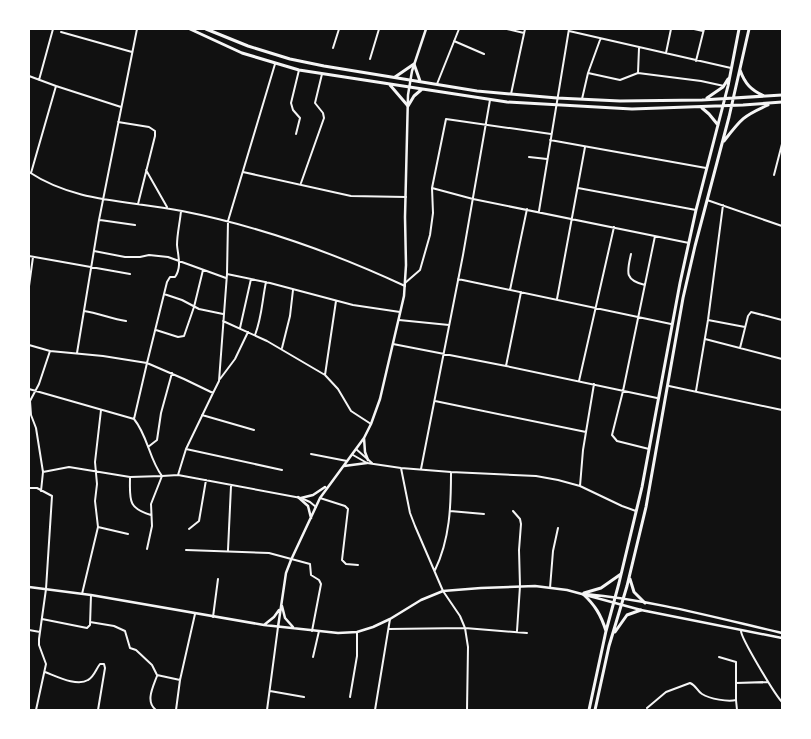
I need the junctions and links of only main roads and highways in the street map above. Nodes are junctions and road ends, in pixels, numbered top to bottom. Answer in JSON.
{"nodes":[{"id":1,"x":190,"y":29,"type":"edge"},
{"id":2,"x":206,"y":29,"type":"edge"},
{"id":3,"x":739,"y":29,"type":"edge"},
{"id":4,"x":749,"y":29,"type":"edge"},
{"id":5,"x":740,"y":70,"type":"junction"},
{"id":6,"x":395,"y":77,"type":"junction"},
{"id":7,"x":729,"y":77,"type":"junction"},
{"id":8,"x":421,"y":81,"type":"junction"},
{"id":9,"x":390,"y":85,"type":"junction"},
{"id":10,"x":421,"y":90,"type":"junction"},
{"id":11,"x":782,"y":95,"type":"edge"},
{"id":12,"x":765,"y":96,"type":"junction"},
{"id":13,"x":724,"y":98,"type":"junction"},
{"id":14,"x":734,"y":98,"type":"junction"},
{"id":15,"x":702,"y":100,"type":"junction"},
{"id":16,"x":782,"y":102,"type":"edge"},
{"id":17,"x":772,"y":103,"type":"junction"},
{"id":18,"x":722,"y":106,"type":"junction"},
{"id":19,"x":732,"y":106,"type":"junction"},
{"id":20,"x":702,"y":107,"type":"junction"},
{"id":21,"x":718,"y":126,"type":"junction"},
{"id":22,"x":723,"y":144,"type":"junction"},
{"id":23,"x":622,"y":574,"type":"junction"},
{"id":24,"x":629,"y":577,"type":"junction"},
{"id":25,"x":646,"y":603,"type":"road end"},
{"id":26,"x":641,"y":610,"type":"road end"},
{"id":27,"x":606,"y":631,"type":"junction"},
{"id":28,"x":613,"y":634,"type":"junction"},
{"id":29,"x":590,"y":710,"type":"edge"},
{"id":30,"x":595,"y":710,"type":"edge"}],
"edges":[{"from":1,"to":9,"type":"main road"},
{"from":2,"to":6,"type":"main road"},
{"from":3,"to":7,"type":"main road"},
{"from":4,"to":5,"type":"main road"},
{"from":5,"to":12,"type":"main road"},
{"from":5,"to":14,"type":"main road"},
{"from":6,"to":8,"type":"main road"},
{"from":6,"to":8,"type":"main road"},
{"from":7,"to":13,"type":"main road"},
{"from":7,"to":15,"type":"main road"},
{"from":8,"to":15,"type":"main road"},
{"from":9,"to":10,"type":"main road"},
{"from":9,"to":10,"type":"main road"},
{"from":10,"to":20,"type":"main road"},
{"from":11,"to":12,"type":"main road"},
{"from":12,"to":14,"type":"main road"},
{"from":13,"to":14,"type":"main road"},
{"from":13,"to":15,"type":"main road"},
{"from":13,"to":18,"type":"main road"},
{"from":14,"to":19,"type":"main road"},
{"from":16,"to":17,"type":"main road"},
{"from":17,"to":19,"type":"main road"},
{"from":17,"to":22,"type":"main road"},
{"from":18,"to":19,"type":"main road"},
{"from":18,"to":20,"type":"main road"},
{"from":18,"to":21,"type":"main road"},
{"from":19,"to":22,"type":"main road"},
{"from":20,"to":21,"type":"main road"},
{"from":21,"to":23,"type":"main road"},
{"from":22,"to":24,"type":"main road"},
{"from":23,"to":27,"type":"main road"},
{"from":23,"to":27,"type":"main road"},
{"from":24,"to":25,"type":"main road"},
{"from":24,"to":28,"type":"main road"},
{"from":26,"to":28,"type":"main road"},
{"from":27,"to":29,"type":"main road"},
{"from":28,"to":30,"type":"main road"}]}
